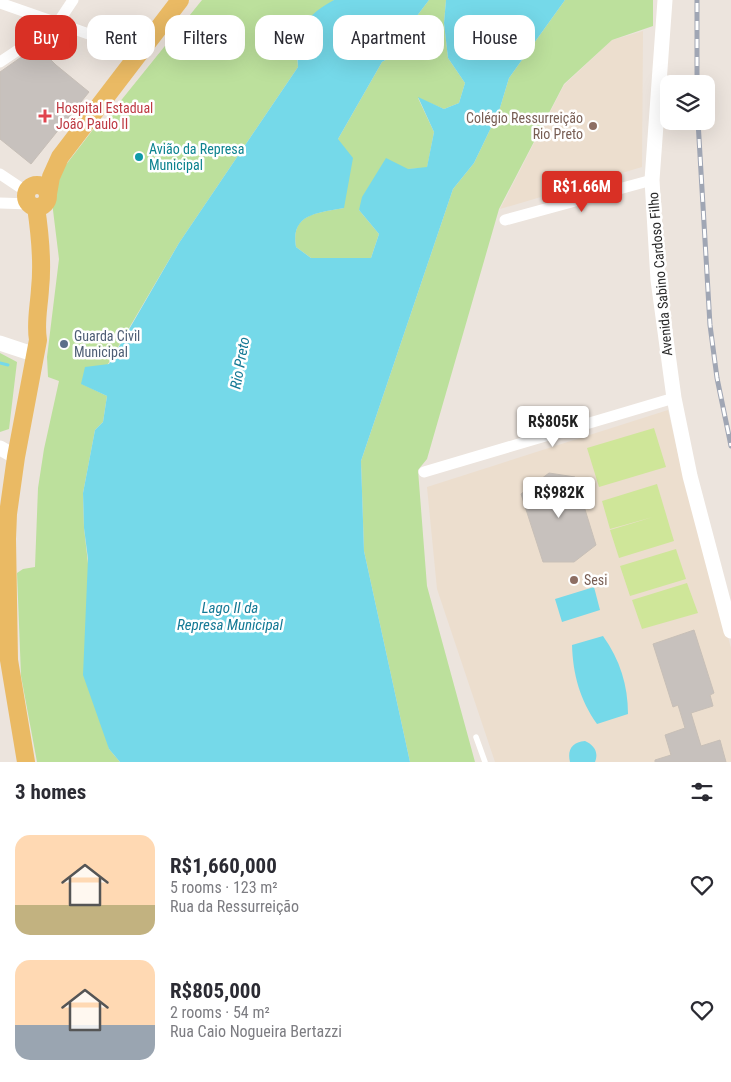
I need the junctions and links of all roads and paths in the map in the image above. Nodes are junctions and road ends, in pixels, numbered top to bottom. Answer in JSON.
{"nodes":[{"id":1,"x":73,"y":0,"type":"edge"},
{"id":2,"x":180,"y":0,"type":"edge"},
{"id":3,"x":665,"y":0,"type":"edge"},
{"id":4,"x":0,"y":3,"type":"edge"},
{"id":5,"x":33,"y":15,"type":"edge"},
{"id":6,"x":63,"y":15,"type":"edge"},
{"id":7,"x":155,"y":32,"type":"edge"},
{"id":8,"x":15,"y":52,"type":"edge"},
{"id":9,"x":134,"y":60,"type":"edge"},
{"id":10,"x":0,"y":62,"type":"edge"},
{"id":11,"x":0,"y":174,"type":"edge"},
{"id":12,"x":652,"y":180,"type":"junction"},
{"id":13,"x":35,"y":197,"type":"junction"},
{"id":14,"x":2,"y":203,"type":"edge"},
{"id":15,"x":505,"y":220,"type":"dead end"},
{"id":16,"x":0,"y":344,"type":"edge"},
{"id":17,"x":37,"y":348,"type":"junction"},
{"id":18,"x":674,"y":398,"type":"junction"},
{"id":19,"x":0,"y":448,"type":"edge"},
{"id":20,"x":16,"y":458,"type":"junction"},
{"id":21,"x":424,"y":472,"type":"dead end"},
{"id":22,"x":4,"y":515,"type":"edge"},
{"id":23,"x":731,"y":631,"type":"edge"},
{"id":24,"x":6,"y":685,"type":"edge"},
{"id":25,"x":476,"y":736,"type":"dead end"},
{"id":26,"x":26,"y":762,"type":"edge"},
{"id":27,"x":485,"y":762,"type":"edge"}],
"edges":[{"from":1,"to":6,"type":"street"},
{"from":2,"to":7,"type":"main road"},
{"from":3,"to":12,"type":"main road","name":"Avenida Sabino Cardoso Filho"},
{"from":4,"to":5,"type":"street"},
{"from":8,"to":10,"type":"street"},
{"from":9,"to":13,"type":"main road"},
{"from":11,"to":13,"type":"street"},
{"from":12,"to":15,"type":"street"},
{"from":12,"to":18,"type":"main road","name":"Avenida Sabino Cardoso Filho"},
{"from":13,"to":14,"type":"street"},
{"from":13,"to":17,"type":"main road"},
{"from":16,"to":17,"type":"main road"},
{"from":17,"to":20,"type":"main road"},
{"from":18,"to":21,"type":"street"},
{"from":18,"to":23,"type":"main road","name":"Avenida Sabino Cardoso Filho"},
{"from":19,"to":20,"type":"main road"},
{"from":20,"to":22,"type":"main road"},
{"from":22,"to":24,"type":"main road"},
{"from":24,"to":26,"type":"main road"},
{"from":25,"to":27,"type":"lane"}]}
